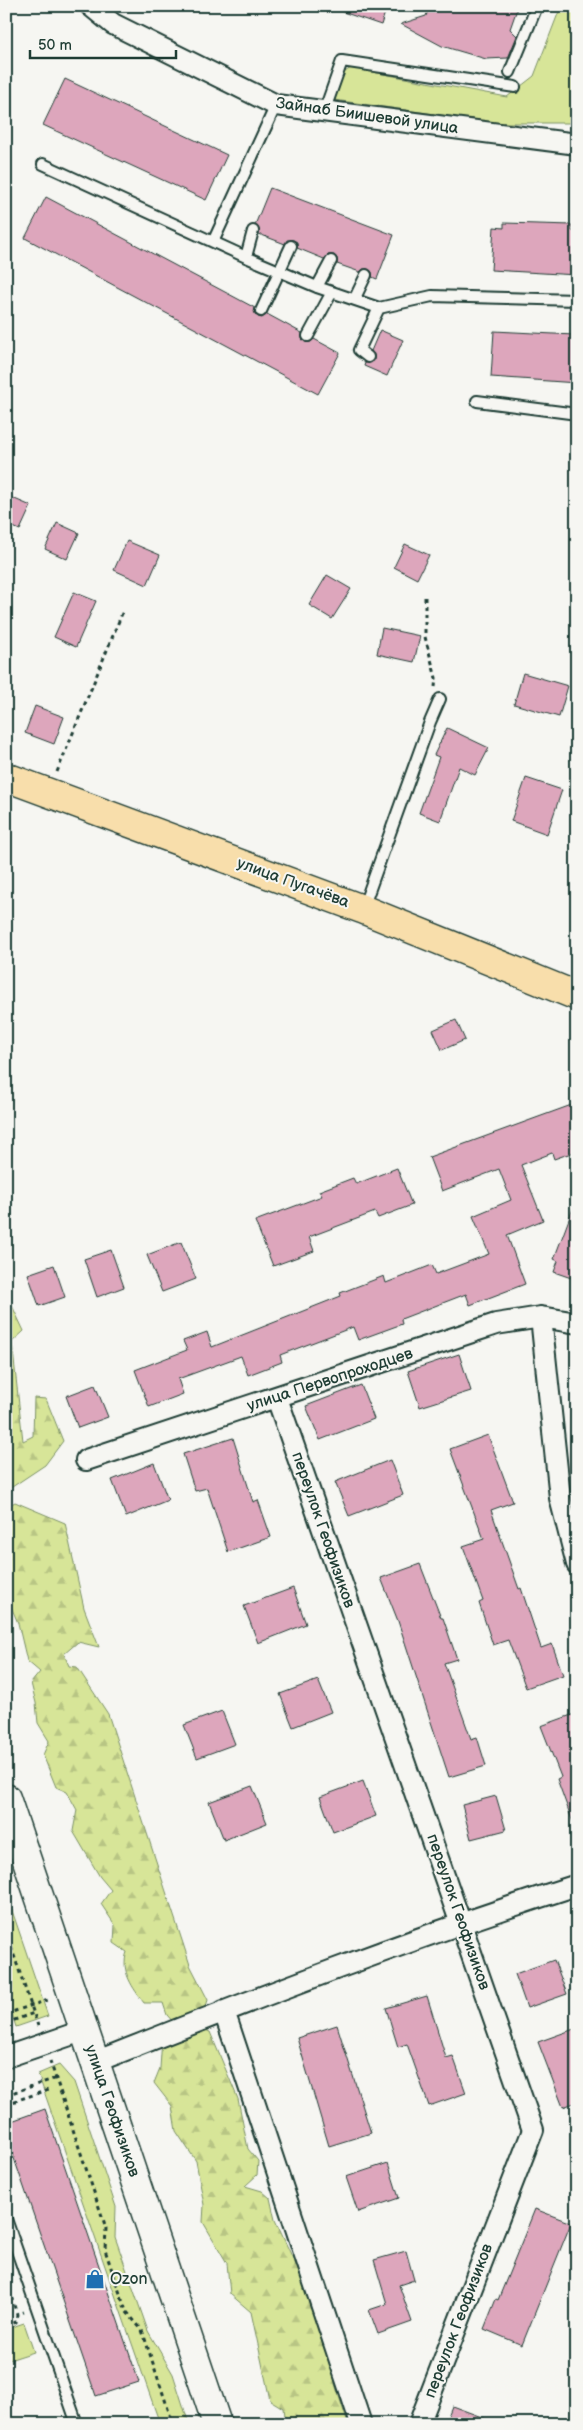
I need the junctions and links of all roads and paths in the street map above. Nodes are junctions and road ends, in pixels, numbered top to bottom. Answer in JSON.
{"nodes":[{"id":1,"x":92,"y":6,"type":"edge"},
{"id":2,"x":537,"y":6,"type":"edge"},
{"id":3,"x":510,"y":72,"type":"dead end"},
{"id":4,"x":516,"y":87,"type":"dead end"},
{"id":5,"x":276,"y":105,"type":"junction"},
{"id":6,"x":324,"y":112,"type":"junction"},
{"id":7,"x":577,"y":144,"type":"edge"},
{"id":8,"x":43,"y":164,"type":"dead end"},
{"id":9,"x":253,"y":231,"type":"dead end"},
{"id":10,"x":213,"y":242,"type":"junction"},
{"id":11,"x":291,"y":246,"type":"dead end"},
{"id":12,"x":246,"y":257,"type":"junction"},
{"id":13,"x":331,"y":261,"type":"dead end"},
{"id":14,"x":281,"y":271,"type":"junction"},
{"id":15,"x":366,"y":275,"type":"dead end"},
{"id":16,"x":317,"y":287,"type":"junction"},
{"id":17,"x":332,"y":292,"type":"junction"},
{"id":18,"x":355,"y":298,"type":"junction"},
{"id":19,"x":577,"y":300,"type":"edge"},
{"id":20,"x":379,"y":308,"type":"junction"},
{"id":21,"x":261,"y":311,"type":"dead end"},
{"id":22,"x":308,"y":336,"type":"dead end"},
{"id":23,"x":368,"y":357,"type":"dead end"},
{"id":24,"x":477,"y":401,"type":"dead end"},
{"id":25,"x":577,"y":414,"type":"edge"},
{"id":26,"x":425,"y":597,"type":"dead end"},
{"id":27,"x":123,"y":611,"type":"dead end"},
{"id":28,"x":440,"y":699,"type":"dead end"},
{"id":29,"x":430,"y":722,"type":"junction"},
{"id":30,"x":6,"y":777,"type":"edge"},
{"id":31,"x":49,"y":794,"type":"junction"},
{"id":32,"x":362,"y":909,"type":"junction"},
{"id":33,"x":577,"y":996,"type":"edge"},
{"id":34,"x":541,"y":1317,"type":"junction"},
{"id":35,"x":577,"y":1323,"type":"edge"},
{"id":36,"x":276,"y":1398,"type":"junction"},
{"id":37,"x":86,"y":1460,"type":"dead end"},
{"id":38,"x":577,"y":1564,"type":"edge"},
{"id":39,"x":6,"y":1798,"type":"edge"},
{"id":40,"x":577,"y":1885,"type":"edge"},
{"id":41,"x":462,"y":1922,"type":"junction"},
{"id":42,"x":6,"y":1932,"type":"edge"},
{"id":43,"x":72,"y":1992,"type":"junction"},
{"id":44,"x":31,"y":2006,"type":"junction"},
{"id":45,"x":224,"y":2011,"type":"junction"},
{"id":46,"x":34,"y":2013,"type":"junction"},
{"id":47,"x":6,"y":2014,"type":"edge"},
{"id":48,"x":6,"y":2023,"type":"edge"},
{"id":49,"x":84,"y":2030,"type":"junction"},
{"id":50,"x":44,"y":2044,"type":"junction"},
{"id":51,"x":6,"y":2057,"type":"edge"},
{"id":52,"x":95,"y":2062,"type":"junction"},
{"id":53,"x":56,"y":2078,"type":"junction"},
{"id":54,"x":51,"y":2089,"type":"dead end"},
{"id":55,"x":6,"y":2095,"type":"edge"},
{"id":56,"x":6,"y":2104,"type":"edge"},
{"id":57,"x":6,"y":2219,"type":"edge"},
{"id":58,"x":6,"y":2282,"type":"edge"},
{"id":59,"x":37,"y":2307,"type":"junction"},
{"id":60,"x":17,"y":2314,"type":"junction"},
{"id":61,"x":6,"y":2326,"type":"edge"},
{"id":62,"x":77,"y":2424,"type":"edge"},
{"id":63,"x":174,"y":2424,"type":"edge"},
{"id":64,"x":217,"y":2424,"type":"edge"},
{"id":65,"x":361,"y":2424,"type":"edge"},
{"id":66,"x":419,"y":2424,"type":"edge"}],
"edges":[{"from":1,"to":5,"type":"street","name":"Зайнаб Биишевой улица"},
{"from":2,"to":3,"type":"lane"},
{"from":4,"to":6,"type":"lane"},
{"from":5,"to":6,"type":"street","name":"Зайнаб Биишевой улица"},
{"from":5,"to":10,"type":"lane"},
{"from":6,"to":7,"type":"street","name":"Зайнаб Биишевой улица"},
{"from":8,"to":10,"type":"lane"},
{"from":9,"to":12,"type":"lane"},
{"from":10,"to":12,"type":"lane"},
{"from":11,"to":14,"type":"lane"},
{"from":12,"to":14,"type":"lane"},
{"from":13,"to":16,"type":"lane"},
{"from":14,"to":16,"type":"lane"},
{"from":14,"to":21,"type":"lane"},
{"from":15,"to":18,"type":"lane"},
{"from":16,"to":17,"type":"lane"},
{"from":17,"to":18,"type":"lane"},
{"from":17,"to":22,"type":"lane"},
{"from":18,"to":20,"type":"lane"},
{"from":19,"to":20,"type":"lane"},
{"from":20,"to":23,"type":"lane"},
{"from":24,"to":25,"type":"lane"},
{"from":26,"to":29,"type":"path"},
{"from":27,"to":31,"type":"path"},
{"from":28,"to":29,"type":"lane"},
{"from":29,"to":32,"type":"lane"},
{"from":30,"to":31,"type":"main road","name":"улица Пугачёва"},
{"from":31,"to":32,"type":"main road","name":"улица Пугачёва"},
{"from":32,"to":33,"type":"main road","name":"улица Пугачёва"},
{"from":34,"to":35,"type":"street","name":"улица Первопроходцев"},
{"from":34,"to":36,"type":"street","name":"улица Первопроходцев"},
{"from":34,"to":38,"type":"street"},
{"from":36,"to":37,"type":"street","name":"улица Первопроходцев"},
{"from":36,"to":41,"type":"street","name":"переулок Геофизиков"},
{"from":39,"to":43,"type":"street","name":"улица Геофизиков"},
{"from":40,"to":41,"type":"street"},
{"from":41,"to":45,"type":"street"},
{"from":41,"to":66,"type":"street","name":"переулок Геофизиков"},
{"from":42,"to":44,"type":"path"},
{"from":43,"to":44,"type":"path"},
{"from":43,"to":49,"type":"street","name":"улица Геофизиков"},
{"from":44,"to":46,"type":"path"},
{"from":44,"to":47,"type":"path"},
{"from":45,"to":52,"type":"street"},
{"from":45,"to":65,"type":"street"},
{"from":46,"to":48,"type":"path"},
{"from":46,"to":50,"type":"path"},
{"from":49,"to":50,"type":"street"},
{"from":49,"to":52,"type":"street","name":"улица Геофизиков"},
{"from":50,"to":51,"type":"street"},
{"from":50,"to":53,"type":"path"},
{"from":52,"to":64,"type":"street","name":"улица Геофизиков"},
{"from":53,"to":55,"type":"path"},
{"from":53,"to":63,"type":"path"},
{"from":54,"to":56,"type":"path"},
{"from":57,"to":59,"type":"lane"},
{"from":58,"to":60,"type":"path"},
{"from":59,"to":60,"type":"path"},
{"from":59,"to":62,"type":"lane"},
{"from":60,"to":61,"type":"path"}]}
